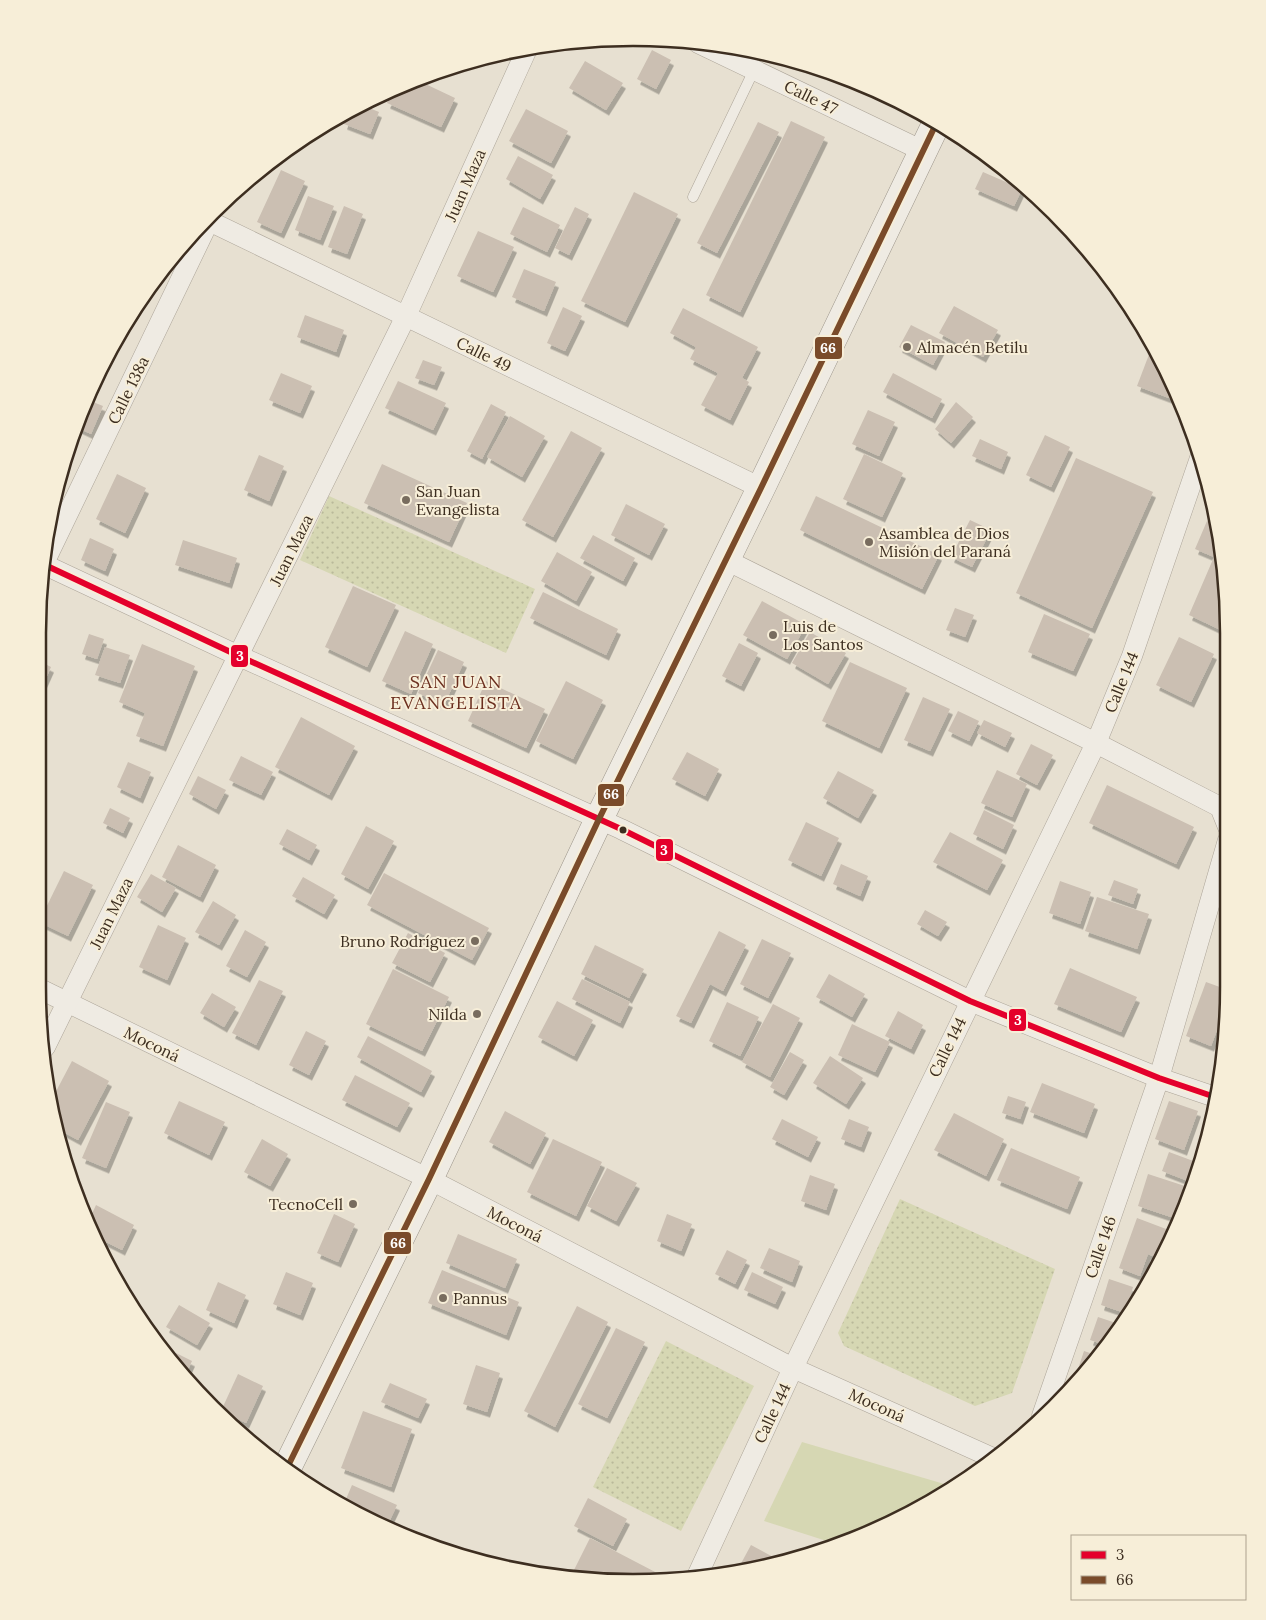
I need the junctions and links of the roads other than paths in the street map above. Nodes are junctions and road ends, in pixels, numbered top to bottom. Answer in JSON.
{"nodes":[{"id":1,"x":718,"y":52,"type":"edge"},
{"id":2,"x":523,"y":57,"type":"edge"},
{"id":3,"x":754,"y":70,"type":"junction"},
{"id":4,"x":934,"y":130,"type":"edge"},
{"id":5,"x":924,"y":151,"type":"junction"},
{"id":6,"x":693,"y":198,"type":"dead end"},
{"id":7,"x":213,"y":223,"type":"edge"},
{"id":8,"x":200,"y":237,"type":"edge"},
{"id":9,"x":406,"y":316,"type":"junction"},
{"id":10,"x":1196,"y":469,"type":"edge"},
{"id":11,"x":761,"y":488,"type":"junction"},
{"id":12,"x":53,"y":544,"type":"edge"},
{"id":13,"x":726,"y":560,"type":"junction"},
{"id":14,"x":50,"y":567,"type":"edge"},
{"id":15,"x":239,"y":656,"type":"junction"},
{"id":16,"x":1096,"y":743,"type":"junction"},
{"id":17,"x":1220,"y":807,"type":"edge"},
{"id":18,"x":599,"y":819,"type":"junction"},
{"id":19,"x":1220,"y":868,"type":"edge"},
{"id":20,"x":46,"y":992,"type":"edge"},
{"id":21,"x":970,"y":1001,"type":"junction"},
{"id":22,"x":67,"y":1002,"type":"junction"},
{"id":23,"x":49,"y":1040,"type":"edge"},
{"id":24,"x":1159,"y":1078,"type":"junction"},
{"id":25,"x":1209,"y":1095,"type":"edge"},
{"id":26,"x":429,"y":1179,"type":"junction"},
{"id":27,"x":793,"y":1368,"type":"junction"},
{"id":28,"x":1046,"y":1404,"type":"edge"},
{"id":29,"x":987,"y":1455,"type":"edge"},
{"id":30,"x":290,"y":1463,"type":"edge"},
{"id":31,"x":700,"y":1570,"type":"edge"}],
"edges":[{"from":1,"to":3,"type":"street","name":"Calle 47"},
{"from":2,"to":9,"type":"street","name":"Juan Maza"},
{"from":3,"to":5,"type":"street","name":"Calle 47"},
{"from":3,"to":6,"type":"lane"},
{"from":4,"to":5,"type":"main road"},
{"from":5,"to":11,"type":"main road"},
{"from":7,"to":9,"type":"street","name":"Calle 49"},
{"from":8,"to":12,"type":"street","name":"Calle 138a"},
{"from":9,"to":11,"type":"street","name":"Calle 49"},
{"from":9,"to":15,"type":"street","name":"Juan Maza"},
{"from":10,"to":16,"type":"street","name":"Calle 144"},
{"from":11,"to":13,"type":"main road"},
{"from":13,"to":16,"type":"street"},
{"from":13,"to":18,"type":"main road"},
{"from":14,"to":15,"type":"street"},
{"from":15,"to":18,"type":"street"},
{"from":15,"to":22,"type":"street","name":"Juan Maza"},
{"from":16,"to":17,"type":"street"},
{"from":16,"to":21,"type":"street","name":"Calle 144"},
{"from":18,"to":21,"type":"street"},
{"from":18,"to":26,"type":"main road"},
{"from":19,"to":24,"type":"street","name":"Calle 146"},
{"from":20,"to":22,"type":"street","name":"Moconá"},
{"from":21,"to":24,"type":"street"},
{"from":21,"to":27,"type":"street","name":"Calle 144"},
{"from":22,"to":23,"type":"street","name":"Juan Maza"},
{"from":22,"to":26,"type":"street","name":"Moconá"},
{"from":24,"to":25,"type":"street"},
{"from":24,"to":28,"type":"street","name":"Calle 146"},
{"from":26,"to":27,"type":"street","name":"Moconá"},
{"from":26,"to":30,"type":"main road"},
{"from":27,"to":29,"type":"street","name":"Moconá"},
{"from":27,"to":31,"type":"street","name":"Calle 144"}]}
